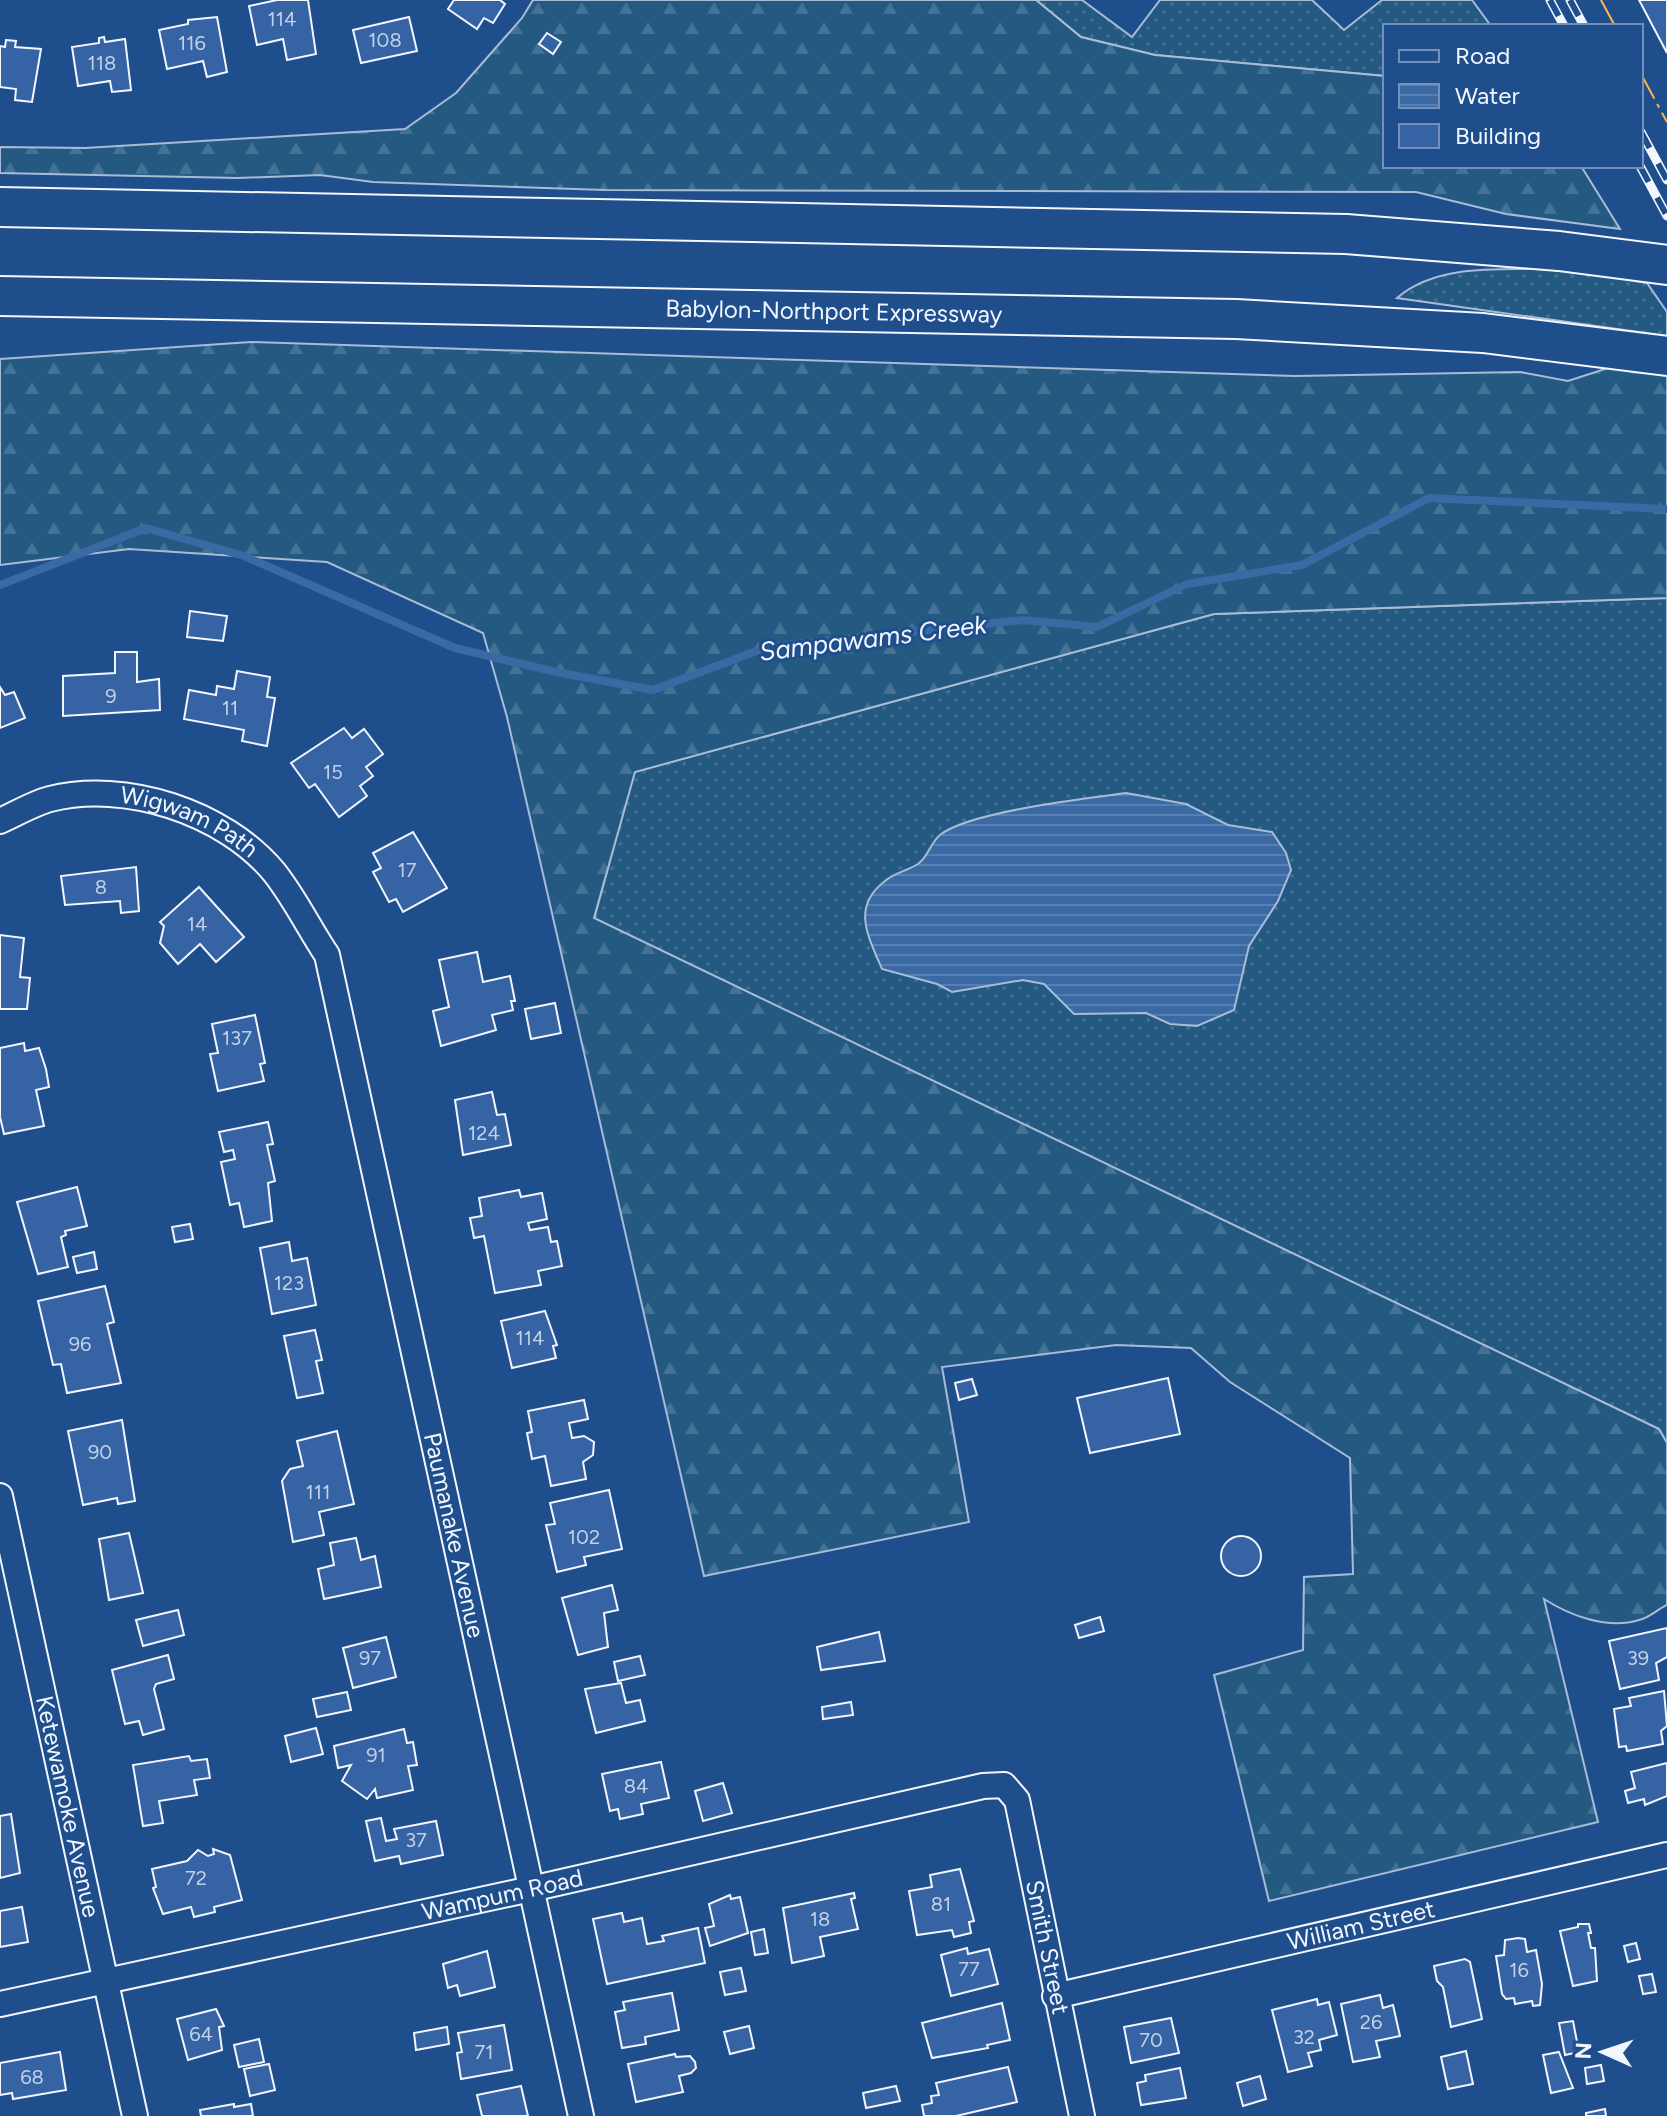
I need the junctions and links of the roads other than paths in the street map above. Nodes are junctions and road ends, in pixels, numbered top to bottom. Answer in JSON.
{"nodes":[{"id":1,"x":0,"y":207,"type":"edge"},
{"id":2,"x":1667,"y":265,"type":"edge"},
{"id":3,"x":0,"y":296,"type":"edge"},
{"id":4,"x":1667,"y":356,"type":"edge"},
{"id":5,"x":0,"y":821,"type":"edge"},
{"id":6,"x":327,"y":955,"type":"joint"},
{"id":7,"x":0,"y":1496,"type":"edge"},
{"id":8,"x":1004,"y":1785,"type":"joint"},
{"id":9,"x":1667,"y":1855,"type":"edge"},
{"id":10,"x":531,"y":1889,"type":"junction"},
{"id":11,"x":105,"y":1982,"type":"junction"},
{"id":12,"x":1055,"y":1996,"type":"junction"},
{"id":13,"x":0,"y":2004,"type":"edge"},
{"id":14,"x":135,"y":2116,"type":"edge"},
{"id":15,"x":581,"y":2116,"type":"edge"},
{"id":16,"x":1082,"y":2116,"type":"edge"}],
"edges":[{"from":1,"to":2,"type":"main road"},
{"from":3,"to":4,"type":"main road","name":"Babylon-Northport Expressway"},
{"from":5,"to":6,"type":"street","name":"Wigwam Path"},
{"from":6,"to":10,"type":"street","name":"Paumanake Avenue"},
{"from":7,"to":11,"type":"street","name":"Ketewamoke Avenue"},
{"from":8,"to":10,"type":"street","name":"Wampum Road"},
{"from":8,"to":12,"type":"street","name":"Smith Street"},
{"from":9,"to":12,"type":"street","name":"William Street"},
{"from":10,"to":11,"type":"street","name":"Wampum Road"},
{"from":10,"to":15,"type":"street","name":"Paumanake Avenue"},
{"from":11,"to":13,"type":"street","name":"Wampum Road"},
{"from":11,"to":14,"type":"street","name":"Ketewamoke Avenue"},
{"from":12,"to":16,"type":"street","name":"Smith Street"}]}
